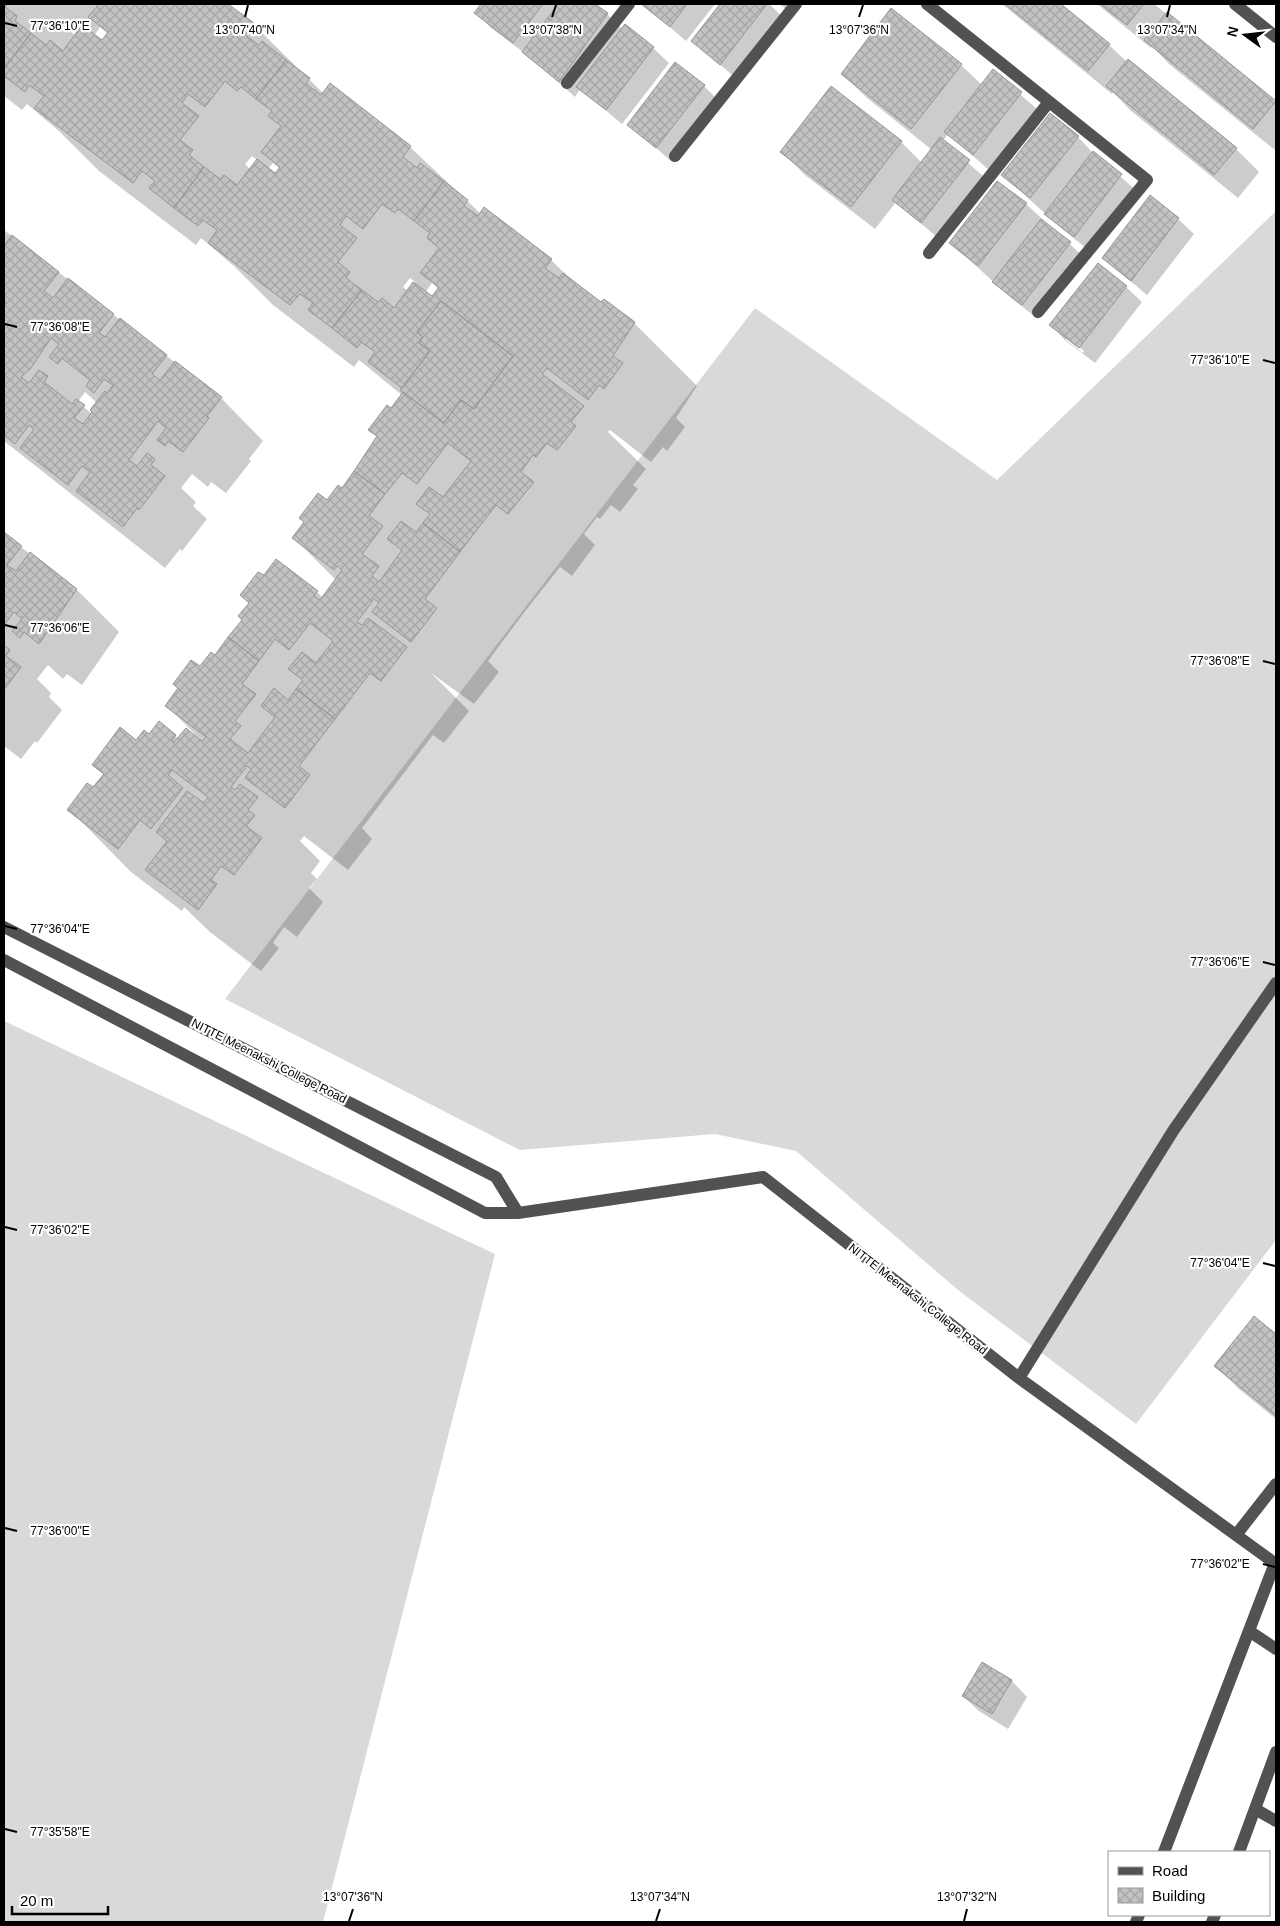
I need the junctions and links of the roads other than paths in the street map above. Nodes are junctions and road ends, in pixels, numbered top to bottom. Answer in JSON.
{"nodes":[{"id":1,"x":629,"y":4,"type":"edge"},
{"id":2,"x":796,"y":4,"type":"edge"},
{"id":3,"x":927,"y":4,"type":"edge"},
{"id":4,"x":1235,"y":4,"type":"edge"},
{"id":5,"x":1276,"y":37,"type":"edge"},
{"id":6,"x":567,"y":83,"type":"dead end"},
{"id":7,"x":1049,"y":102,"type":"junction"},
{"id":8,"x":675,"y":156,"type":"dead end"},
{"id":9,"x":929,"y":253,"type":"dead end"},
{"id":10,"x":1038,"y":312,"type":"dead end"},
{"id":11,"x":4,"y":927,"type":"edge"},
{"id":12,"x":4,"y":960,"type":"edge"},
{"id":13,"x":1276,"y":983,"type":"edge"},
{"id":14,"x":518,"y":1213,"type":"junction"},
{"id":15,"x":1019,"y":1378,"type":"junction"},
{"id":16,"x":1276,"y":1484,"type":"edge"},
{"id":17,"x":1236,"y":1535,"type":"junction"},
{"id":18,"x":1276,"y":1564,"type":"edge"},
{"id":19,"x":1249,"y":1631,"type":"junction"},
{"id":20,"x":1276,"y":1649,"type":"edge"},
{"id":21,"x":1276,"y":1752,"type":"edge"},
{"id":22,"x":1255,"y":1808,"type":"junction"},
{"id":23,"x":1276,"y":1821,"type":"edge"},
{"id":24,"x":1164,"y":1851,"type":"edge"},
{"id":25,"x":1239,"y":1851,"type":"edge"}],
"edges":[{"from":1,"to":6,"type":"street"},
{"from":2,"to":8,"type":"street"},
{"from":3,"to":7,"type":"street"},
{"from":4,"to":5,"type":"street"},
{"from":7,"to":9,"type":"street"},
{"from":7,"to":10,"type":"street"},
{"from":11,"to":14,"type":"street","name":"NITTE Meenakshi College Road"},
{"from":12,"to":14,"type":"street","name":"NITTE Meenakshi College Road"},
{"from":13,"to":15,"type":"street"},
{"from":14,"to":15,"type":"street","name":"NITTE Meenakshi College Road"},
{"from":15,"to":17,"type":"street","name":"NITTE Meenakshi College Road"},
{"from":16,"to":17,"type":"street"},
{"from":17,"to":18,"type":"street","name":"NITTE Meenakshi College Road"},
{"from":18,"to":19,"type":"street"},
{"from":19,"to":20,"type":"street"},
{"from":19,"to":24,"type":"street"},
{"from":21,"to":22,"type":"street"},
{"from":22,"to":23,"type":"street"},
{"from":22,"to":25,"type":"street"}]}
